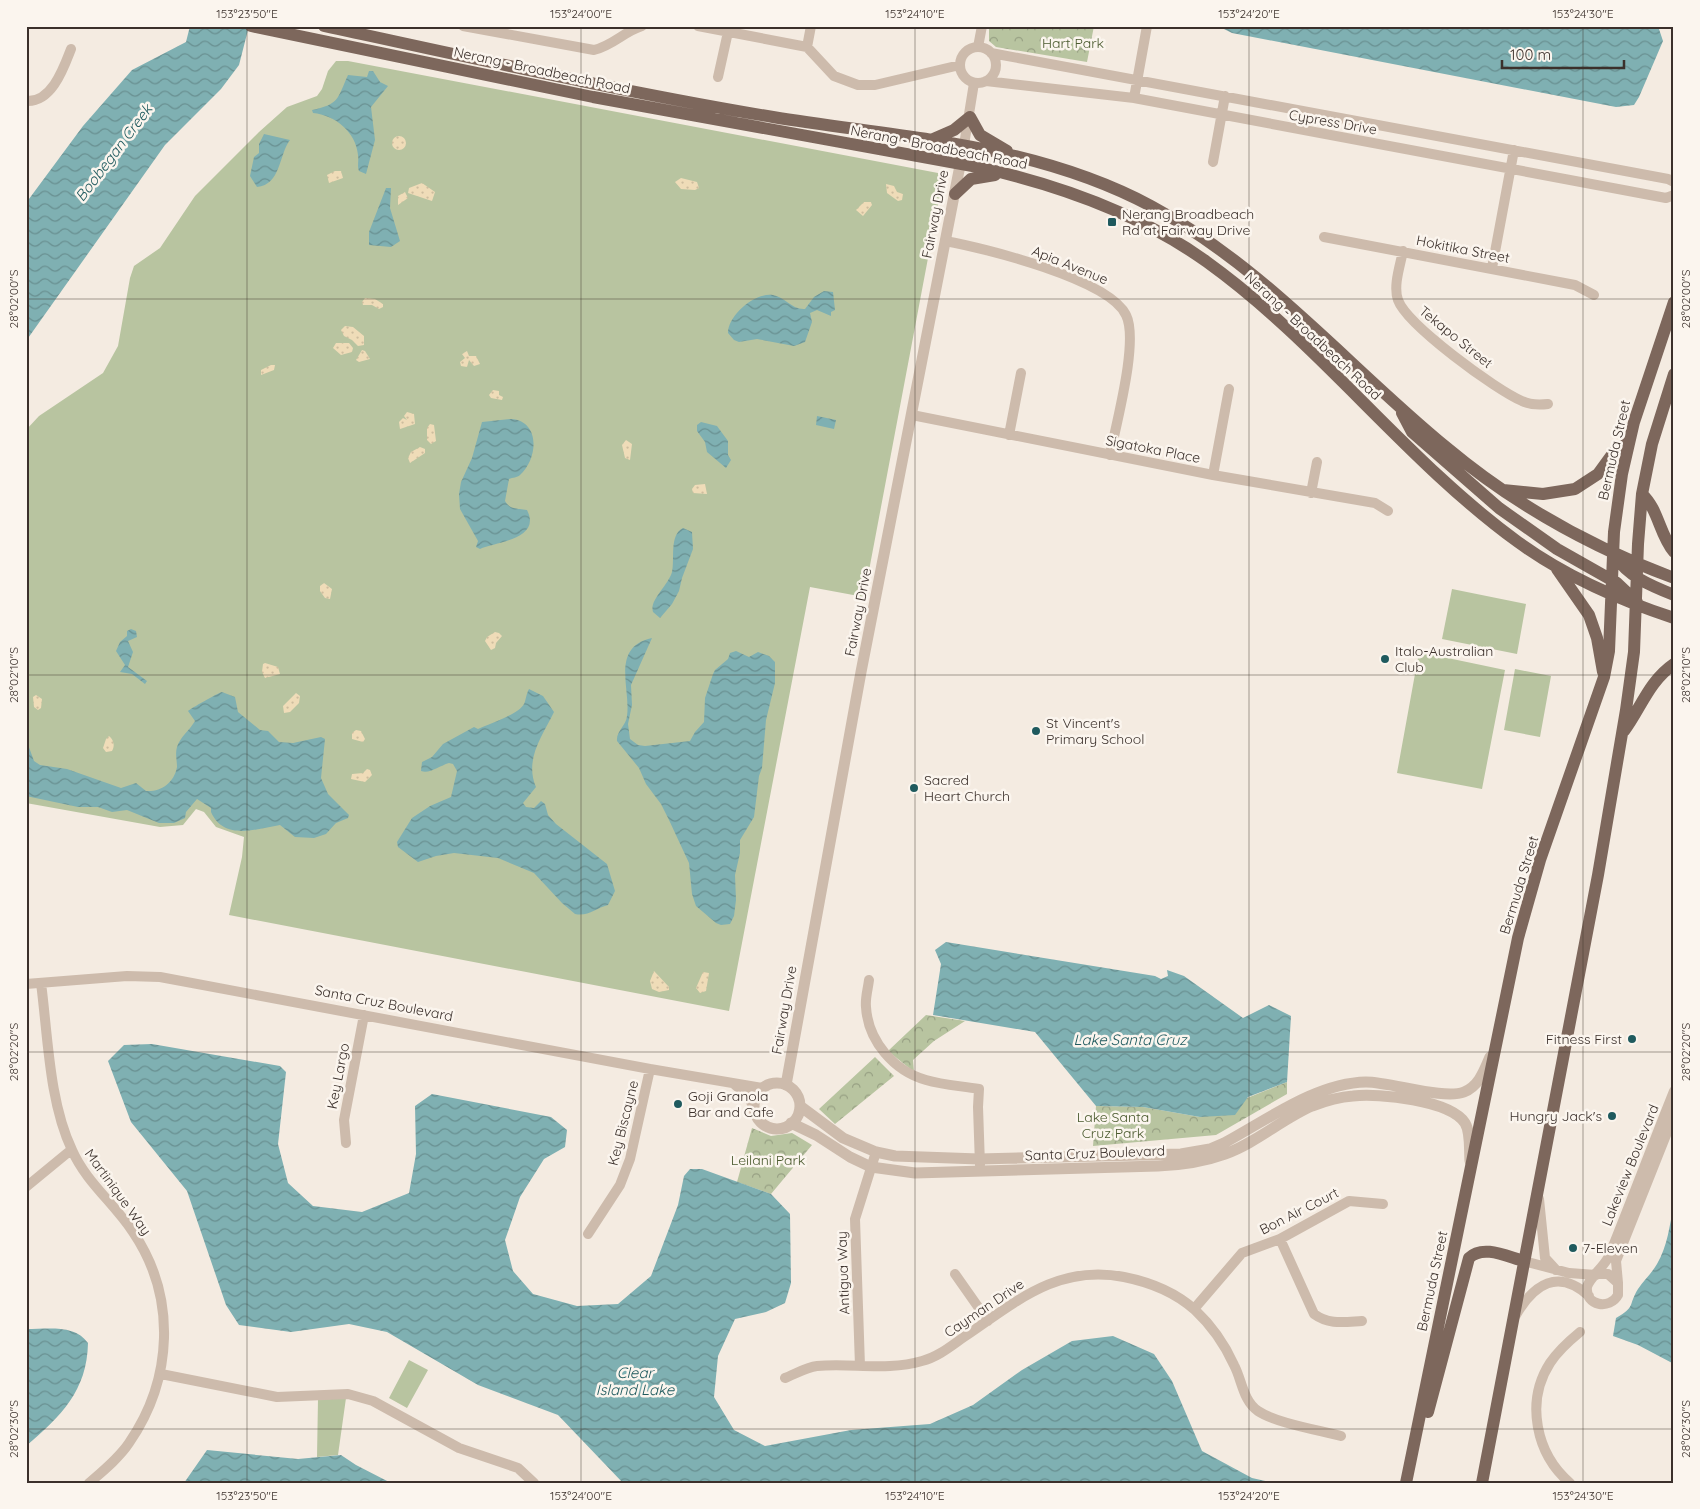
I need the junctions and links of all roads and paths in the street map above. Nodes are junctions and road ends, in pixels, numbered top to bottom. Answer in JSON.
{"nodes":[{"id":1,"x":252,"y":26,"type":"edge"},
{"id":2,"x":324,"y":26,"type":"edge"},
{"id":3,"x":462,"y":26,"type":"edge"},
{"id":4,"x":642,"y":26,"type":"edge"},
{"id":5,"x":698,"y":26,"type":"edge"},
{"id":6,"x":811,"y":26,"type":"edge"},
{"id":7,"x":982,"y":26,"type":"edge"},
{"id":8,"x":1147,"y":26,"type":"edge"},
{"id":9,"x":728,"y":32,"type":"junction"},
{"id":10,"x":807,"y":47,"type":"junction"},
{"id":11,"x":978,"y":47,"type":"junction"},
{"id":12,"x":71,"y":49,"type":"dead end"},
{"id":13,"x":991,"y":53,"type":"junction"},
{"id":14,"x":960,"y":66,"type":"junction"},
{"id":15,"x":718,"y":77,"type":"dead end"},
{"id":16,"x":1138,"y":79,"type":"junction"},
{"id":17,"x":986,"y":81,"type":"junction"},
{"id":18,"x":974,"y":82,"type":"junction"},
{"id":19,"x":1225,"y":96,"type":"junction"},
{"id":20,"x":1134,"y":98,"type":"junction"},
{"id":21,"x":26,"y":101,"type":"edge"},
{"id":22,"x":1222,"y":115,"type":"junction"},
{"id":23,"x":970,"y":117,"type":"junction"},
{"id":24,"x":931,"y":140,"type":"junction"},
{"id":25,"x":964,"y":146,"type":"junction"},
{"id":26,"x":1514,"y":150,"type":"junction"},
{"id":27,"x":1012,"y":155,"type":"junction"},
{"id":28,"x":1213,"y":162,"type":"dead end"},
{"id":29,"x":960,"y":164,"type":"junction"},
{"id":30,"x":1510,"y":169,"type":"junction"},
{"id":31,"x":1012,"y":174,"type":"junction"},
{"id":32,"x":1674,"y":182,"type":"edge"},
{"id":33,"x":955,"y":194,"type":"junction"},
{"id":34,"x":1674,"y":195,"type":"edge"},
{"id":35,"x":1324,"y":237,"type":"dead end"},
{"id":36,"x":945,"y":241,"type":"junction"},
{"id":37,"x":1403,"y":251,"type":"junction"},
{"id":38,"x":1492,"y":268,"type":"junction"},
{"id":39,"x":1594,"y":296,"type":"dead end"},
{"id":40,"x":1674,"y":302,"type":"edge"},
{"id":41,"x":1021,"y":373,"type":"dead end"},
{"id":42,"x":1674,"y":374,"type":"edge"},
{"id":43,"x":1229,"y":389,"type":"dead end"},
{"id":44,"x":1548,"y":404,"type":"dead end"},
{"id":45,"x":1399,"y":406,"type":"junction"},
{"id":46,"x":912,"y":415,"type":"junction"},
{"id":47,"x":1009,"y":435,"type":"junction"},
{"id":48,"x":1629,"y":442,"type":"junction"},
{"id":49,"x":1110,"y":454,"type":"junction"},
{"id":50,"x":1317,"y":462,"type":"dead end"},
{"id":51,"x":1213,"y":475,"type":"junction"},
{"id":52,"x":1502,"y":490,"type":"junction"},
{"id":53,"x":1311,"y":493,"type":"junction"},
{"id":54,"x":1642,"y":494,"type":"junction"},
{"id":55,"x":1388,"y":511,"type":"dead end"},
{"id":56,"x":1674,"y":552,"type":"edge"},
{"id":57,"x":1614,"y":553,"type":"junction"},
{"id":58,"x":1638,"y":564,"type":"junction"},
{"id":59,"x":1554,"y":565,"type":"junction"},
{"id":60,"x":1674,"y":578,"type":"edge"},
{"id":61,"x":1637,"y":579,"type":"junction"},
{"id":62,"x":1612,"y":580,"type":"junction"},
{"id":63,"x":1612,"y":595,"type":"junction"},
{"id":64,"x":1674,"y":595,"type":"edge"},
{"id":65,"x":1637,"y":604,"type":"junction"},
{"id":66,"x":1674,"y":618,"type":"edge"},
{"id":67,"x":1674,"y":664,"type":"edge"},
{"id":68,"x":1604,"y":677,"type":"junction"},
{"id":69,"x":1622,"y":733,"type":"junction"},
{"id":70,"x":869,"y":980,"type":"dead end"},
{"id":71,"x":41,"y":983,"type":"junction"},
{"id":72,"x":26,"y":984,"type":"edge"},
{"id":73,"x":364,"y":1015,"type":"junction"},
{"id":74,"x":1493,"y":1050,"type":"junction"},
{"id":75,"x":650,"y":1070,"type":"junction"},
{"id":76,"x":1350,"y":1084,"type":"junction"},
{"id":77,"x":734,"y":1085,"type":"junction"},
{"id":78,"x":786,"y":1085,"type":"junction"},
{"id":79,"x":1406,"y":1086,"type":"junction"},
{"id":80,"x":762,"y":1088,"type":"junction"},
{"id":81,"x":1674,"y":1091,"type":"edge"},
{"id":82,"x":1352,"y":1096,"type":"junction"},
{"id":83,"x":800,"y":1106,"type":"junction"},
{"id":84,"x":754,"y":1107,"type":"junction"},
{"id":85,"x":1444,"y":1108,"type":"junction"},
{"id":86,"x":1674,"y":1115,"type":"edge"},
{"id":87,"x":791,"y":1124,"type":"junction"},
{"id":88,"x":346,"y":1143,"type":"dead end"},
{"id":89,"x":71,"y":1150,"type":"junction"},
{"id":90,"x":876,"y":1152,"type":"junction"},
{"id":91,"x":979,"y":1159,"type":"junction"},
{"id":92,"x":871,"y":1167,"type":"junction"},
{"id":93,"x":1471,"y":1168,"type":"junction"},
{"id":94,"x":980,"y":1171,"type":"junction"},
{"id":95,"x":1644,"y":1178,"type":"junction"},
{"id":96,"x":26,"y":1187,"type":"edge"},
{"id":97,"x":1538,"y":1188,"type":"junction"},
{"id":98,"x":1383,"y":1204,"type":"dead end"},
{"id":99,"x":1618,"y":1233,"type":"junction"},
{"id":100,"x":588,"y":1234,"type":"dead end"},
{"id":101,"x":1280,"y":1239,"type":"junction"},
{"id":102,"x":1623,"y":1244,"type":"junction"},
{"id":103,"x":1524,"y":1261,"type":"junction"},
{"id":104,"x":1556,"y":1270,"type":"junction"},
{"id":105,"x":955,"y":1274,"type":"dead end"},
{"id":106,"x":1597,"y":1275,"type":"junction"},
{"id":107,"x":1619,"y":1287,"type":"junction"},
{"id":108,"x":1589,"y":1296,"type":"junction"},
{"id":109,"x":1194,"y":1309,"type":"junction"},
{"id":110,"x":1513,"y":1320,"type":"junction"},
{"id":111,"x":988,"y":1321,"type":"junction"},
{"id":112,"x":1362,"y":1321,"type":"dead end"},
{"id":113,"x":1580,"y":1332,"type":"dead end"},
{"id":114,"x":860,"y":1366,"type":"junction"},
{"id":115,"x":161,"y":1374,"type":"junction"},
{"id":116,"x":785,"y":1378,"type":"dead end"},
{"id":117,"x":1341,"y":1436,"type":"dead end"},
{"id":118,"x":1406,"y":1480,"type":"edge"},
{"id":119,"x":89,"y":1483,"type":"edge"},
{"id":120,"x":534,"y":1483,"type":"edge"},
{"id":121,"x":1482,"y":1483,"type":"edge"},
{"id":122,"x":1570,"y":1483,"type":"edge"}],
"edges":[{"from":1,"to":29,"type":"main road","name":"Nerang - Broadbeach Road"},
{"from":2,"to":24,"type":"main road","name":"Nerang - Broadbeach Road"},
{"from":3,"to":4,"type":"street"},
{"from":5,"to":9,"type":"street"},
{"from":6,"to":10,"type":"street"},
{"from":7,"to":11,"type":"street"},
{"from":8,"to":16,"type":"street"},
{"from":9,"to":10,"type":"street"},
{"from":9,"to":15,"type":"street"},
{"from":10,"to":14,"type":"street"},
{"from":11,"to":13,"type":"street"},
{"from":11,"to":14,"type":"street"},
{"from":12,"to":21,"type":"street"},
{"from":13,"to":16,"type":"street","name":"Cypress Drive"},
{"from":13,"to":17,"type":"street"},
{"from":14,"to":18,"type":"street"},
{"from":16,"to":19,"type":"street","name":"Cypress Drive"},
{"from":16,"to":20,"type":"street"},
{"from":17,"to":18,"type":"street"},
{"from":17,"to":20,"type":"street","name":"Cypress Drive"},
{"from":18,"to":23,"type":"street"},
{"from":19,"to":22,"type":"street"},
{"from":19,"to":26,"type":"street","name":"Cypress Drive"},
{"from":20,"to":22,"type":"street","name":"Cypress Drive"},
{"from":22,"to":28,"type":"street"},
{"from":22,"to":30,"type":"street","name":"Cypress Drive"},
{"from":23,"to":24,"type":"main road"},
{"from":23,"to":25,"type":"street"},
{"from":23,"to":27,"type":"main road"},
{"from":24,"to":25,"type":"main road","name":"Nerang - Broadbeach Road"},
{"from":25,"to":27,"type":"main road","name":"Nerang - Broadbeach Road"},
{"from":25,"to":29,"type":"street","name":"Fairway Drive"},
{"from":26,"to":30,"type":"street"},
{"from":26,"to":32,"type":"street","name":"Cypress Drive"},
{"from":27,"to":45,"type":"main road","name":"Nerang - Broadbeach Road"},
{"from":29,"to":31,"type":"main road","name":"Nerang - Broadbeach Road"},
{"from":29,"to":33,"type":"street","name":"Fairway Drive"},
{"from":30,"to":34,"type":"street","name":"Cypress Drive"},
{"from":30,"to":38,"type":"street"},
{"from":31,"to":33,"type":"main road"},
{"from":31,"to":59,"type":"main road","name":"Nerang - Broadbeach Road"},
{"from":33,"to":36,"type":"street","name":"Fairway Drive"},
{"from":35,"to":37,"type":"street","name":"Hokitika Street"},
{"from":36,"to":46,"type":"street","name":"Fairway Drive"},
{"from":36,"to":49,"type":"street","name":"Apia Avenue"},
{"from":37,"to":38,"type":"street","name":"Hokitika Street"},
{"from":37,"to":44,"type":"street","name":"Tekapo Street"},
{"from":38,"to":39,"type":"street","name":"Hokitika Street"},
{"from":40,"to":48,"type":"main road","name":"Bermuda Street"},
{"from":41,"to":47,"type":"street"},
{"from":42,"to":54,"type":"main road"},
{"from":43,"to":51,"type":"street"},
{"from":45,"to":52,"type":"main road","name":"Nerang - Broadbeach Road"},
{"from":45,"to":62,"type":"main road"},
{"from":46,"to":47,"type":"street","name":"Sigatoka Place"},
{"from":46,"to":78,"type":"street","name":"Fairway Drive"},
{"from":47,"to":49,"type":"street","name":"Sigatoka Place"},
{"from":48,"to":52,"type":"main road"},
{"from":48,"to":57,"type":"main road","name":"Bermuda Street"},
{"from":49,"to":51,"type":"street","name":"Sigatoka Place"},
{"from":50,"to":53,"type":"street"},
{"from":51,"to":53,"type":"street","name":"Sigatoka Place"},
{"from":52,"to":57,"type":"main road","name":"Nerang - Broadbeach Road"},
{"from":53,"to":55,"type":"street","name":"Sigatoka Place"},
{"from":54,"to":56,"type":"main road"},
{"from":54,"to":58,"type":"main road"},
{"from":57,"to":58,"type":"main road","name":"Nerang - Broadbeach Road"},
{"from":57,"to":61,"type":"main road"},
{"from":57,"to":62,"type":"main road","name":"Bermuda Street"},
{"from":58,"to":60,"type":"main road","name":"Nerang - Broadbeach Road"},
{"from":58,"to":61,"type":"main road"},
{"from":59,"to":63,"type":"main road","name":"Nerang - Broadbeach Road"},
{"from":59,"to":68,"type":"main road"},
{"from":61,"to":64,"type":"main road"},
{"from":61,"to":65,"type":"main road"},
{"from":62,"to":63,"type":"main road","name":"Bermuda Street"},
{"from":62,"to":65,"type":"main road"},
{"from":63,"to":65,"type":"main road","name":"Nerang - Broadbeach Road"},
{"from":63,"to":68,"type":"main road","name":"Bermuda Street"},
{"from":65,"to":66,"type":"main road","name":"Nerang - Broadbeach Road"},
{"from":65,"to":69,"type":"main road"},
{"from":67,"to":69,"type":"main road"},
{"from":68,"to":74,"type":"main road","name":"Bermuda Street"},
{"from":69,"to":97,"type":"main road"},
{"from":70,"to":91,"type":"street"},
{"from":71,"to":72,"type":"street","name":"Santa Cruz Boulevard"},
{"from":71,"to":73,"type":"street","name":"Santa Cruz Boulevard"},
{"from":71,"to":89,"type":"street","name":"Martinique Way"},
{"from":73,"to":75,"type":"street","name":"Santa Cruz Boulevard"},
{"from":73,"to":88,"type":"street","name":"Key Largo"},
{"from":74,"to":79,"type":"street","name":"Santa Cruz Boulevard"},
{"from":74,"to":93,"type":"main road","name":"Bermuda Street"},
{"from":75,"to":77,"type":"street","name":"Santa Cruz Boulevard"},
{"from":75,"to":100,"type":"street","name":"Key Biscayne"},
{"from":76,"to":79,"type":"street","name":"Santa Cruz Boulevard"},
{"from":76,"to":82,"type":"street"},
{"from":76,"to":91,"type":"street","name":"Santa Cruz Boulevard"},
{"from":77,"to":80,"type":"street","name":"Santa Cruz Boulevard"},
{"from":77,"to":84,"type":"street"},
{"from":78,"to":80,"type":"street"},
{"from":78,"to":83,"type":"street"},
{"from":79,"to":85,"type":"street"},
{"from":80,"to":84,"type":"street"},
{"from":81,"to":95,"type":"street","name":"Lakeview Boulevard"},
{"from":82,"to":85,"type":"street","name":"Santa Cruz Boulevard"},
{"from":82,"to":94,"type":"street","name":"Santa Cruz Boulevard"},
{"from":83,"to":87,"type":"street"},
{"from":83,"to":90,"type":"street","name":"Santa Cruz Boulevard"},
{"from":84,"to":87,"type":"street"},
{"from":85,"to":93,"type":"street","name":"Santa Cruz Boulevard"},
{"from":86,"to":95,"type":"street","name":"Lakeview Boulevard"},
{"from":87,"to":92,"type":"street","name":"Santa Cruz Boulevard"},
{"from":89,"to":96,"type":"street"},
{"from":89,"to":115,"type":"street","name":"Martinique Way"},
{"from":90,"to":91,"type":"street","name":"Santa Cruz Boulevard"},
{"from":90,"to":92,"type":"street","name":"Antigua Way"},
{"from":91,"to":94,"type":"street"},
{"from":92,"to":94,"type":"street","name":"Santa Cruz Boulevard"},
{"from":92,"to":114,"type":"street","name":"Antigua Way"},
{"from":93,"to":118,"type":"main road","name":"Bermuda Street"},
{"from":95,"to":99,"type":"street","name":"Lakeview Boulevard"},
{"from":95,"to":102,"type":"street","name":"Lakeview Boulevard"},
{"from":97,"to":103,"type":"main road"},
{"from":97,"to":104,"type":"street"},
{"from":98,"to":101,"type":"street","name":"Bon Air Court"},
{"from":99,"to":102,"type":"street"},
{"from":99,"to":106,"type":"street","name":"Lakeview Boulevard"},
{"from":101,"to":109,"type":"street","name":"Bon Air Court"},
{"from":101,"to":112,"type":"street"},
{"from":102,"to":107,"type":"street","name":"Lakeview Boulevard"},
{"from":103,"to":104,"type":"street"},
{"from":103,"to":110,"type":"main road"},
{"from":103,"to":118,"type":"main road"},
{"from":104,"to":106,"type":"street"},
{"from":105,"to":111,"type":"street"},
{"from":106,"to":107,"type":"street"},
{"from":106,"to":108,"type":"street"},
{"from":107,"to":108,"type":"street"},
{"from":108,"to":110,"type":"street"},
{"from":109,"to":111,"type":"street","name":"Cayman Drive"},
{"from":109,"to":117,"type":"street","name":"Cayman Drive"},
{"from":110,"to":121,"type":"main road"},
{"from":111,"to":114,"type":"street","name":"Cayman Drive"},
{"from":113,"to":122,"type":"street"},
{"from":114,"to":116,"type":"street","name":"Cayman Drive"},
{"from":115,"to":119,"type":"street","name":"Martinique Way"},
{"from":115,"to":120,"type":"street"}]}
